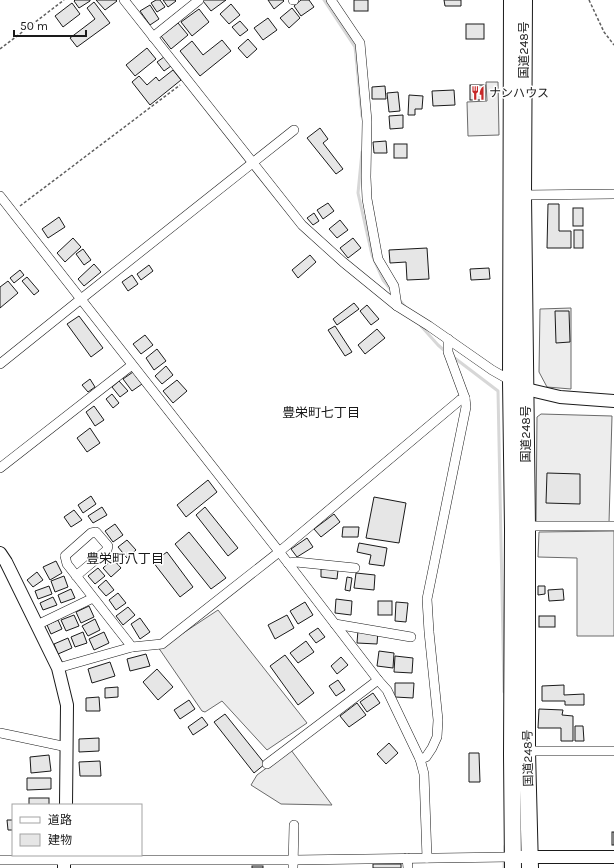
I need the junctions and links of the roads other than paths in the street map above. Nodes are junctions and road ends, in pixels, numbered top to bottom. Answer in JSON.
{"nodes":[{"id":1,"x":124,"y":0,"type":"edge"},
{"id":2,"x":199,"y":0,"type":"edge"},
{"id":3,"x":331,"y":0,"type":"edge"},
{"id":4,"x":512,"y":0,"type":"edge"},
{"id":5,"x":524,"y":0,"type":"edge"},
{"id":6,"x":153,"y":37,"type":"junction"},
{"id":7,"x":294,"y":130,"type":"dead end"},
{"id":8,"x":254,"y":163,"type":"junction"},
{"id":9,"x":614,"y":194,"type":"edge"},
{"id":10,"x":523,"y":195,"type":"junction"},
{"id":11,"x":0,"y":196,"type":"edge"},
{"id":12,"x":80,"y":299,"type":"junction"},
{"id":13,"x":397,"y":306,"type":"junction"},
{"id":14,"x":448,"y":340,"type":"junction"},
{"id":15,"x":0,"y":364,"type":"edge"},
{"id":16,"x":132,"y":365,"type":"junction"},
{"id":17,"x":511,"y":381,"type":"junction"},
{"id":18,"x":526,"y":389,"type":"junction"},
{"id":19,"x":465,"y":398,"type":"junction"},
{"id":20,"x":614,"y":401,"type":"edge"},
{"id":21,"x":0,"y":468,"type":"edge"},
{"id":22,"x":527,"y":526,"type":"junction"},
{"id":23,"x":614,"y":526,"type":"edge"},
{"id":24,"x":279,"y":552,"type":"junction"},
{"id":25,"x":2,"y":561,"type":"edge"},
{"id":26,"x":288,"y":563,"type":"junction"},
{"id":27,"x":355,"y":568,"type":"dead end"},
{"id":28,"x":76,"y":576,"type":"junction"},
{"id":29,"x":93,"y":598,"type":"junction"},
{"id":30,"x":335,"y":624,"type":"junction"},
{"id":31,"x":37,"y":625,"type":"junction"},
{"id":32,"x":411,"y":637,"type":"dead end"},
{"id":33,"x":132,"y":647,"type":"junction"},
{"id":34,"x":58,"y":668,"type":"junction"},
{"id":35,"x":378,"y":680,"type":"junction"},
{"id":36,"x":0,"y":733,"type":"edge"},
{"id":37,"x":67,"y":747,"type":"junction"},
{"id":38,"x":527,"y":751,"type":"junction"},
{"id":39,"x":614,"y":751,"type":"edge"},
{"id":40,"x":420,"y":759,"type":"junction"},
{"id":41,"x":267,"y":764,"type":"dead end"},
{"id":42,"x":66,"y":804,"type":"edge"},
{"id":43,"x":294,"y":825,"type":"dead end"},
{"id":44,"x":614,"y":857,"type":"edge"},
{"id":45,"x":408,"y":858,"type":"junction"},
{"id":46,"x":427,"y":858,"type":"junction"},
{"id":47,"x":0,"y":860,"type":"edge"},
{"id":48,"x":64,"y":861,"type":"edge"},
{"id":49,"x":513,"y":862,"type":"edge"},
{"id":50,"x":530,"y":863,"type":"edge"},
{"id":51,"x":293,"y":864,"type":"edge"},
{"id":52,"x":408,"y":868,"type":"edge"}],
"edges":[{"from":1,"to":6,"type":"street"},
{"from":2,"to":6,"type":"street"},
{"from":3,"to":13,"type":"street"},
{"from":4,"to":17,"type":"highway","name":"国道248号"},
{"from":5,"to":10,"type":"highway","name":"国道248号"},
{"from":6,"to":8,"type":"street"},
{"from":7,"to":8,"type":"street"},
{"from":8,"to":12,"type":"street"},
{"from":8,"to":13,"type":"street"},
{"from":9,"to":10,"type":"street"},
{"from":10,"to":18,"type":"highway","name":"国道248号"},
{"from":11,"to":12,"type":"street"},
{"from":12,"to":15,"type":"street"},
{"from":12,"to":16,"type":"street"},
{"from":13,"to":14,"type":"street"},
{"from":14,"to":17,"type":"street"},
{"from":14,"to":19,"type":"street"},
{"from":16,"to":21,"type":"street"},
{"from":16,"to":24,"type":"street"},
{"from":17,"to":18,"type":"street"},
{"from":17,"to":49,"type":"highway","name":"国道248号"},
{"from":18,"to":20,"type":"street"},
{"from":18,"to":22,"type":"highway","name":"国道248号"},
{"from":19,"to":24,"type":"street"},
{"from":19,"to":40,"type":"street"},
{"from":22,"to":23,"type":"street"},
{"from":22,"to":38,"type":"highway","name":"国道248号"},
{"from":24,"to":26,"type":"street"},
{"from":24,"to":33,"type":"street"},
{"from":25,"to":31,"type":"street"},
{"from":26,"to":27,"type":"street"},
{"from":26,"to":30,"type":"street"},
{"from":28,"to":28,"type":"street"},
{"from":28,"to":29,"type":"street"},
{"from":29,"to":31,"type":"street"},
{"from":29,"to":33,"type":"street"},
{"from":30,"to":32,"type":"street"},
{"from":30,"to":35,"type":"street"},
{"from":31,"to":34,"type":"street"},
{"from":33,"to":34,"type":"street"},
{"from":34,"to":37,"type":"street"},
{"from":35,"to":40,"type":"street"},
{"from":35,"to":41,"type":"street"},
{"from":36,"to":37,"type":"street"},
{"from":37,"to":42,"type":"street"},
{"from":38,"to":39,"type":"street"},
{"from":38,"to":50,"type":"highway","name":"国道248号"},
{"from":40,"to":46,"type":"street"},
{"from":43,"to":51,"type":"street"},
{"from":44,"to":50,"type":"street"},
{"from":45,"to":46,"type":"street"},
{"from":45,"to":51,"type":"street"},
{"from":45,"to":52,"type":"street"},
{"from":46,"to":49,"type":"street"},
{"from":47,"to":48,"type":"street"},
{"from":48,"to":51,"type":"street"},
{"from":49,"to":50,"type":"street"}]}
